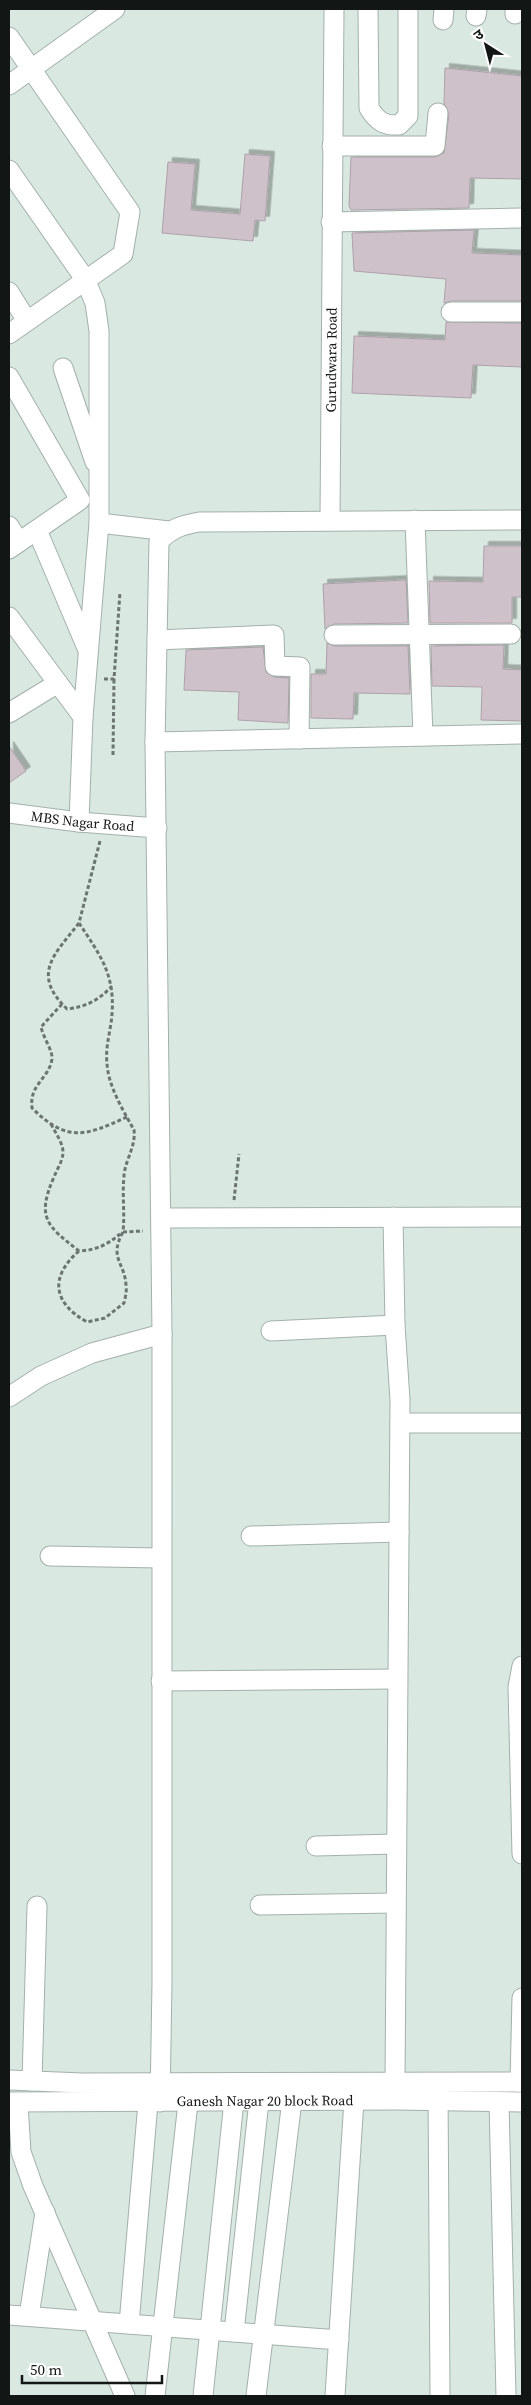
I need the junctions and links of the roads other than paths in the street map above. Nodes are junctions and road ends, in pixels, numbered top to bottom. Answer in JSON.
{"nodes":[{"id":1,"x":115,"y":9,"type":"edge"},
{"id":2,"x":334,"y":9,"type":"edge"},
{"id":3,"x":368,"y":9,"type":"edge"},
{"id":4,"x":408,"y":9,"type":"edge"},
{"id":5,"x":9,"y":38,"type":"edge"},
{"id":6,"x":31,"y":69,"type":"junction"},
{"id":7,"x":9,"y":85,"type":"edge"},
{"id":8,"x":438,"y":113,"type":"dead end"},
{"id":9,"x":332,"y":146,"type":"junction"},
{"id":10,"x":9,"y":170,"type":"edge"},
{"id":11,"x":522,"y":218,"type":"edge"},
{"id":12,"x":331,"y":222,"type":"junction"},
{"id":13,"x":86,"y":279,"type":"junction"},
{"id":14,"x":9,"y":292,"type":"edge"},
{"id":15,"x":451,"y":312,"type":"dead end"},
{"id":16,"x":522,"y":312,"type":"edge"},
{"id":17,"x":28,"y":321,"type":"junction"},
{"id":18,"x":9,"y":334,"type":"edge"},
{"id":19,"x":63,"y":368,"type":"dead end"},
{"id":20,"x":9,"y":377,"type":"edge"},
{"id":21,"x":100,"y":478,"type":"junction"},
{"id":22,"x":330,"y":520,"type":"junction"},
{"id":23,"x":415,"y":520,"type":"junction"},
{"id":24,"x":522,"y":520,"type":"edge"},
{"id":25,"x":99,"y":523,"type":"junction"},
{"id":26,"x":9,"y":526,"type":"edge"},
{"id":27,"x":37,"y":530,"type":"junction"},
{"id":28,"x":169,"y":531,"type":"junction"},
{"id":29,"x":14,"y":545,"type":"edge"},
{"id":30,"x":9,"y":617,"type":"edge"},
{"id":31,"x":419,"y":634,"type":"junction"},
{"id":32,"x":510,"y":634,"type":"dead end"},
{"id":33,"x":334,"y":635,"type":"dead end"},
{"id":34,"x":157,"y":640,"type":"junction"},
{"id":35,"x":88,"y":650,"type":"junction"},
{"id":36,"x":58,"y":683,"type":"junction"},
{"id":37,"x":9,"y":713,"type":"edge"},
{"id":38,"x":83,"y":717,"type":"junction"},
{"id":39,"x":522,"y":734,"type":"edge"},
{"id":40,"x":423,"y":736,"type":"junction"},
{"id":41,"x":299,"y":739,"type":"junction"},
{"id":42,"x":155,"y":742,"type":"junction"},
{"id":43,"x":9,"y":813,"type":"edge"},
{"id":44,"x":79,"y":822,"type":"junction"},
{"id":45,"x":157,"y":828,"type":"junction"},
{"id":46,"x":394,"y":1217,"type":"junction"},
{"id":47,"x":522,"y":1217,"type":"edge"},
{"id":48,"x":161,"y":1224,"type":"junction"},
{"id":49,"x":395,"y":1325,"type":"junction"},
{"id":50,"x":272,"y":1331,"type":"dead end"},
{"id":51,"x":162,"y":1334,"type":"junction"},
{"id":52,"x":9,"y":1397,"type":"edge"},
{"id":53,"x":400,"y":1423,"type":"junction"},
{"id":54,"x":522,"y":1423,"type":"edge"},
{"id":55,"x":399,"y":1532,"type":"junction"},
{"id":56,"x":251,"y":1536,"type":"dead end"},
{"id":57,"x":50,"y":1556,"type":"dead end"},
{"id":58,"x":160,"y":1558,"type":"junction"},
{"id":59,"x":522,"y":1666,"type":"edge"},
{"id":60,"x":397,"y":1679,"type":"junction"},
{"id":61,"x":161,"y":1681,"type":"junction"},
{"id":62,"x":522,"y":1754,"type":"edge"},
{"id":63,"x":522,"y":1843,"type":"edge"},
{"id":64,"x":396,"y":1844,"type":"junction"},
{"id":65,"x":316,"y":1846,"type":"dead end"},
{"id":66,"x":522,"y":1854,"type":"edge"},
{"id":67,"x":395,"y":1903,"type":"junction"},
{"id":68,"x":260,"y":1905,"type":"dead end"},
{"id":69,"x":37,"y":1906,"type":"dead end"},
{"id":70,"x":522,"y":1998,"type":"edge"},
{"id":71,"x":9,"y":2080,"type":"edge"},
{"id":72,"x":32,"y":2081,"type":"junction"},
{"id":73,"x":162,"y":2082,"type":"junction"},
{"id":74,"x":395,"y":2082,"type":"junction"},
{"id":75,"x":438,"y":2082,"type":"junction"},
{"id":76,"x":521,"y":2082,"type":"edge"},
{"id":77,"x":292,"y":2100,"type":"junction"},
{"id":78,"x":354,"y":2100,"type":"junction"},
{"id":79,"x":234,"y":2101,"type":"junction"},
{"id":80,"x":259,"y":2101,"type":"junction"},
{"id":81,"x":438,"y":2102,"type":"junction"},
{"id":82,"x":499,"y":2102,"type":"junction"},
{"id":83,"x":522,"y":2102,"type":"edge"},
{"id":84,"x":14,"y":2103,"type":"edge"},
{"id":85,"x":154,"y":2103,"type":"junction"},
{"id":86,"x":188,"y":2103,"type":"junction"},
{"id":87,"x":45,"y":2212,"type":"junction"},
{"id":88,"x":9,"y":2315,"type":"edge"},
{"id":89,"x":29,"y":2316,"type":"junction"},
{"id":90,"x":93,"y":2321,"type":"junction"},
{"id":91,"x":129,"y":2324,"type":"junction"},
{"id":92,"x":163,"y":2327,"type":"junction"},
{"id":93,"x":210,"y":2330,"type":"junction"},
{"id":94,"x":234,"y":2332,"type":"junction"},
{"id":95,"x":263,"y":2334,"type":"junction"},
{"id":96,"x":339,"y":2340,"type":"junction"},
{"id":97,"x":125,"y":2396,"type":"edge"},
{"id":98,"x":155,"y":2396,"type":"edge"},
{"id":99,"x":202,"y":2396,"type":"edge"},
{"id":100,"x":256,"y":2396,"type":"edge"},
{"id":101,"x":335,"y":2396,"type":"edge"},
{"id":102,"x":440,"y":2396,"type":"edge"},
{"id":103,"x":506,"y":2396,"type":"edge"}],
"edges":[{"from":1,"to":6,"type":"street"},
{"from":2,"to":9,"type":"street","name":"Gurudwara Road"},
{"from":3,"to":4,"type":"street"},
{"from":5,"to":6,"type":"street"},
{"from":6,"to":7,"type":"street"},
{"from":6,"to":13,"type":"street"},
{"from":8,"to":9,"type":"street"},
{"from":9,"to":12,"type":"street","name":"Gurudwara Road"},
{"from":10,"to":13,"type":"street"},
{"from":11,"to":12,"type":"street"},
{"from":12,"to":22,"type":"street","name":"Gurudwara Road"},
{"from":13,"to":17,"type":"street"},
{"from":13,"to":21,"type":"street"},
{"from":14,"to":17,"type":"street"},
{"from":15,"to":16,"type":"street"},
{"from":17,"to":18,"type":"street"},
{"from":19,"to":21,"type":"street"},
{"from":20,"to":27,"type":"street"},
{"from":21,"to":25,"type":"street"},
{"from":22,"to":23,"type":"street"},
{"from":22,"to":28,"type":"street"},
{"from":23,"to":24,"type":"street"},
{"from":23,"to":31,"type":"street"},
{"from":25,"to":28,"type":"street"},
{"from":25,"to":35,"type":"street"},
{"from":26,"to":29,"type":"street"},
{"from":27,"to":29,"type":"street"},
{"from":27,"to":35,"type":"street"},
{"from":28,"to":34,"type":"street"},
{"from":30,"to":36,"type":"street"},
{"from":31,"to":32,"type":"street"},
{"from":31,"to":33,"type":"street"},
{"from":31,"to":40,"type":"street"},
{"from":34,"to":41,"type":"street"},
{"from":34,"to":42,"type":"street"},
{"from":35,"to":38,"type":"street"},
{"from":36,"to":37,"type":"street"},
{"from":36,"to":38,"type":"street"},
{"from":38,"to":44,"type":"street"},
{"from":39,"to":40,"type":"street"},
{"from":40,"to":41,"type":"street"},
{"from":41,"to":42,"type":"street"},
{"from":42,"to":45,"type":"street"},
{"from":43,"to":44,"type":"street","name":"MBS Nagar Road"},
{"from":44,"to":45,"type":"street","name":"MBS Nagar Road"},
{"from":45,"to":48,"type":"street"},
{"from":46,"to":47,"type":"street"},
{"from":46,"to":48,"type":"street"},
{"from":46,"to":49,"type":"street"},
{"from":48,"to":51,"type":"street"},
{"from":49,"to":50,"type":"street"},
{"from":49,"to":53,"type":"street"},
{"from":51,"to":52,"type":"street"},
{"from":51,"to":58,"type":"street"},
{"from":53,"to":54,"type":"street"},
{"from":53,"to":55,"type":"street"},
{"from":55,"to":56,"type":"street"},
{"from":55,"to":60,"type":"street"},
{"from":57,"to":58,"type":"street"},
{"from":58,"to":61,"type":"street"},
{"from":59,"to":62,"type":"street"},
{"from":60,"to":61,"type":"street"},
{"from":60,"to":64,"type":"street"},
{"from":61,"to":73,"type":"street"},
{"from":62,"to":63,"type":"street"},
{"from":63,"to":66,"type":"street"},
{"from":64,"to":65,"type":"street"},
{"from":64,"to":67,"type":"street"},
{"from":67,"to":68,"type":"street"},
{"from":67,"to":74,"type":"street"},
{"from":69,"to":72,"type":"street"},
{"from":70,"to":76,"type":"street"},
{"from":71,"to":72,"type":"street","name":"Ganesh Nagar 20 block Road"},
{"from":72,"to":73,"type":"street","name":"Ganesh Nagar 20 block Road"},
{"from":73,"to":74,"type":"street","name":"Ganesh Nagar 20 block Road"},
{"from":73,"to":85,"type":"street"},
{"from":74,"to":75,"type":"street","name":"Ganesh Nagar 20 block Road"},
{"from":75,"to":76,"type":"street","name":"Ganesh Nagar 20 block Road"},
{"from":75,"to":81,"type":"street"},
{"from":77,"to":78,"type":"street","name":"Ganesh Nagar 20 block Road"},
{"from":77,"to":80,"type":"street","name":"Ganesh Nagar 20 block Road"},
{"from":77,"to":95,"type":"street"},
{"from":78,"to":81,"type":"street","name":"Ganesh Nagar 20 block Road"},
{"from":78,"to":96,"type":"street"},
{"from":79,"to":80,"type":"street","name":"Ganesh Nagar 20 block Road"},
{"from":79,"to":86,"type":"street","name":"Ganesh Nagar 20 block Road"},
{"from":79,"to":93,"type":"street"},
{"from":80,"to":94,"type":"street"},
{"from":81,"to":82,"type":"street","name":"Ganesh Nagar 20 block Road"},
{"from":81,"to":102,"type":"street"},
{"from":82,"to":83,"type":"street","name":"Ganesh Nagar 20 block Road"},
{"from":82,"to":103,"type":"street"},
{"from":84,"to":85,"type":"street","name":"Ganesh Nagar 20 block Road"},
{"from":84,"to":87,"type":"street"},
{"from":85,"to":86,"type":"street","name":"Ganesh Nagar 20 block Road"},
{"from":85,"to":91,"type":"street"},
{"from":86,"to":92,"type":"street"},
{"from":87,"to":89,"type":"street"},
{"from":87,"to":90,"type":"street"},
{"from":88,"to":89,"type":"street"},
{"from":89,"to":90,"type":"street"},
{"from":90,"to":91,"type":"street"},
{"from":90,"to":97,"type":"street"},
{"from":91,"to":92,"type":"street"},
{"from":92,"to":93,"type":"street"},
{"from":92,"to":98,"type":"street"},
{"from":93,"to":94,"type":"street"},
{"from":93,"to":99,"type":"street"},
{"from":94,"to":95,"type":"street"},
{"from":95,"to":96,"type":"street"},
{"from":95,"to":100,"type":"street"},
{"from":96,"to":101,"type":"street"}]}
